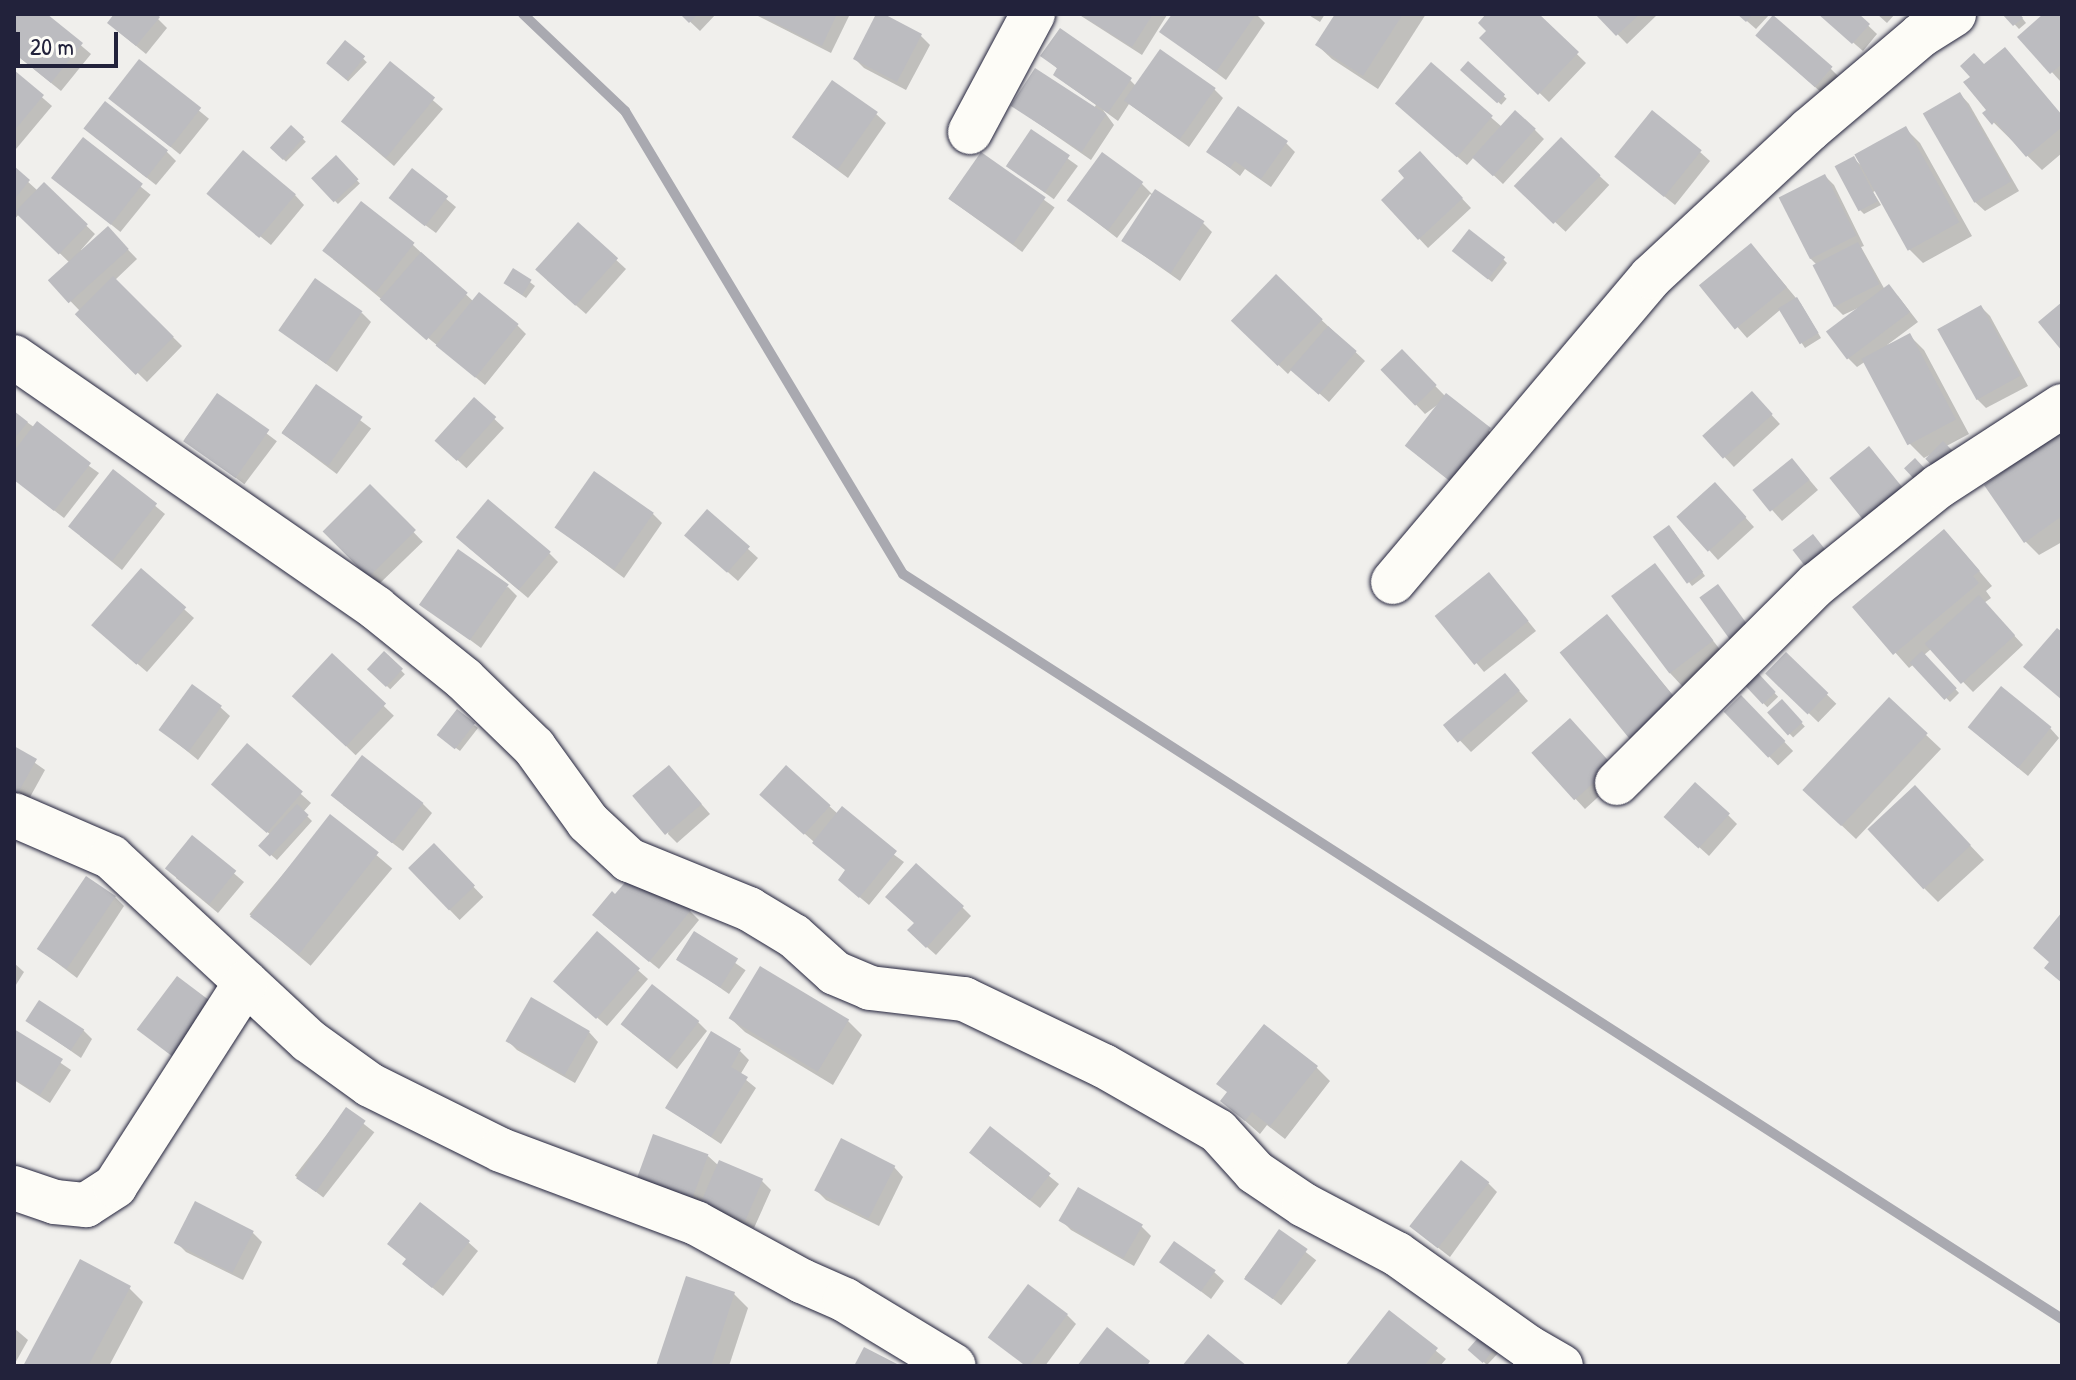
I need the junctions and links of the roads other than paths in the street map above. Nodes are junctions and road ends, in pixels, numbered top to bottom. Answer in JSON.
{"nodes":[{"id":1,"x":1033,"y":14,"type":"edge"},
{"id":2,"x":1954,"y":14,"type":"edge"},
{"id":3,"x":970,"y":132,"type":"dead end"},
{"id":4,"x":14,"y":357,"type":"edge"},
{"id":5,"x":2062,"y":406,"type":"edge"},
{"id":6,"x":1393,"y":582,"type":"dead end"},
{"id":7,"x":1617,"y":783,"type":"dead end"},
{"id":8,"x":14,"y":815,"type":"edge"},
{"id":9,"x":246,"y":982,"type":"junction"},
{"id":10,"x":14,"y":1188,"type":"edge"},
{"id":11,"x":954,"y":1366,"type":"edge"},
{"id":12,"x":1561,"y":1366,"type":"edge"}],
"edges":[{"from":1,"to":3,"type":"street"},
{"from":2,"to":6,"type":"street"},
{"from":4,"to":12,"type":"street"},
{"from":5,"to":7,"type":"street"},
{"from":8,"to":9,"type":"street"},
{"from":9,"to":10,"type":"street"},
{"from":9,"to":11,"type":"street"}]}
